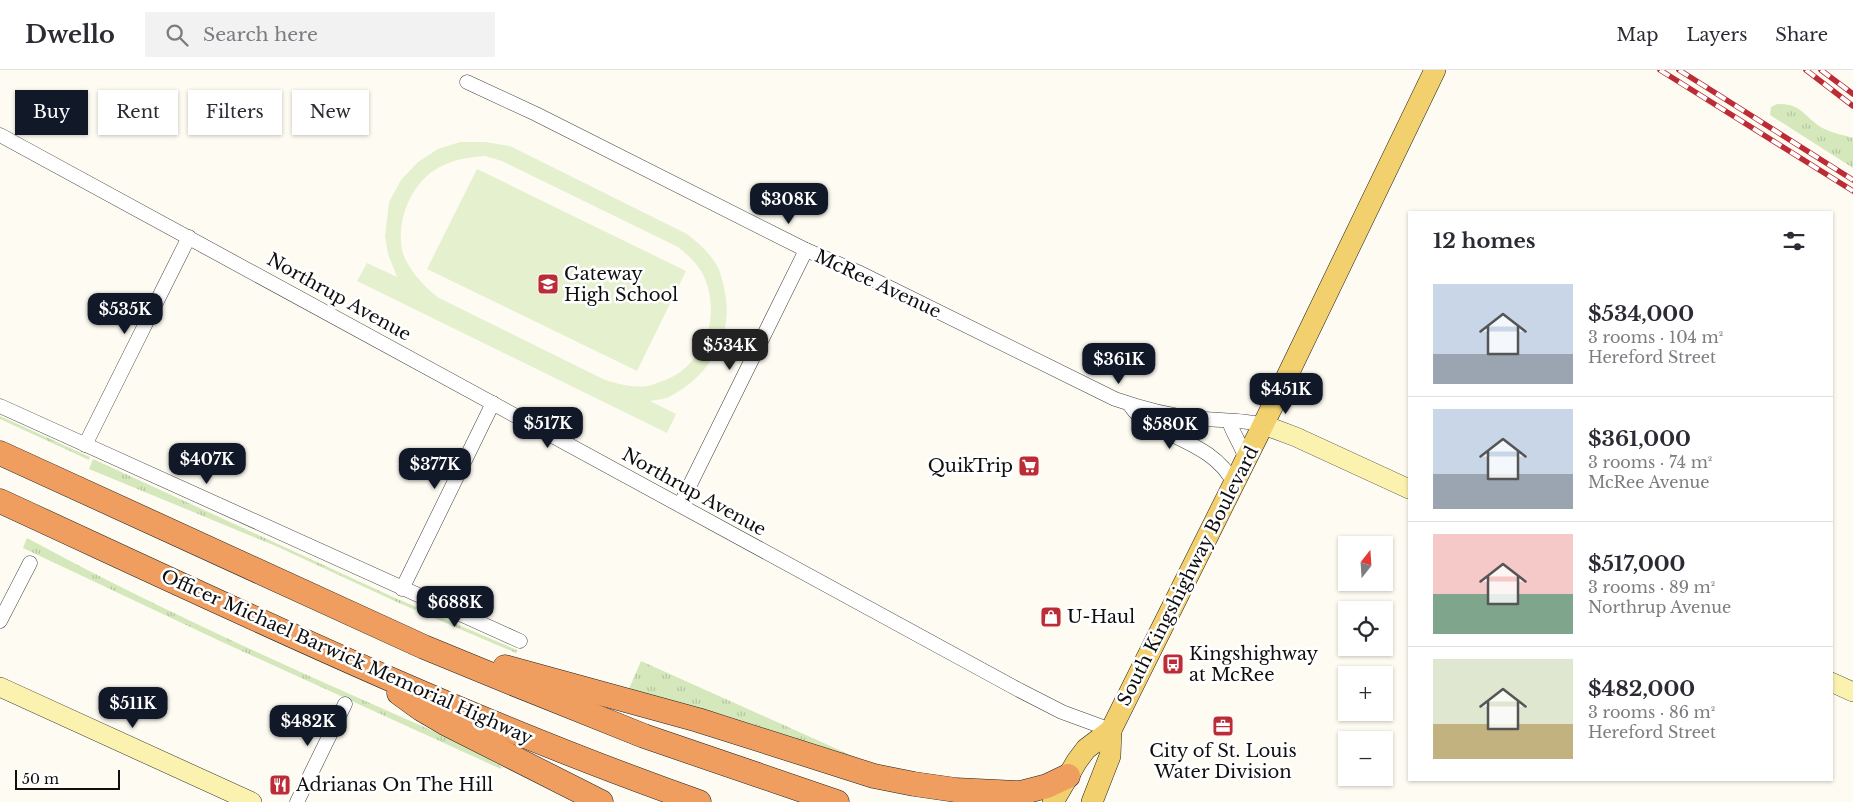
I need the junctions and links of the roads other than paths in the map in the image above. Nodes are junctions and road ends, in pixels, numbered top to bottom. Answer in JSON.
{"nodes":[{"id":1,"x":1435,"y":70,"type":"edge"},
{"id":2,"x":467,"y":82,"type":"dead end"},
{"id":3,"x":0,"y":135,"type":"edge"},
{"id":4,"x":189,"y":237,"type":"junction"},
{"id":5,"x":806,"y":250,"type":"junction"},
{"id":6,"x":494,"y":402,"type":"junction"},
{"id":7,"x":1129,"y":404,"type":"junction"},
{"id":8,"x":0,"y":406,"type":"edge"},
{"id":9,"x":1230,"y":421,"type":"junction"},
{"id":10,"x":1264,"y":425,"type":"junction"},
{"id":11,"x":85,"y":445,"type":"junction"},
{"id":12,"x":0,"y":453,"type":"edge"},
{"id":13,"x":1246,"y":460,"type":"junction"},
{"id":14,"x":1234,"y":484,"type":"junction"},
{"id":15,"x":1408,"y":489,"type":"edge"},
{"id":16,"x":0,"y":501,"type":"edge"},
{"id":17,"x":680,"y":505,"type":"junction"},
{"id":18,"x":30,"y":563,"type":"dead end"},
{"id":19,"x":402,"y":589,"type":"junction"},
{"id":20,"x":0,"y":621,"type":"edge"},
{"id":21,"x":520,"y":641,"type":"dead end"},
{"id":22,"x":424,"y":647,"type":"junction"},
{"id":23,"x":378,"y":673,"type":"junction"},
{"id":24,"x":1833,"y":683,"type":"edge"},
{"id":25,"x":0,"y":687,"type":"edge"},
{"id":26,"x":1853,"y":692,"type":"edge"},
{"id":27,"x":345,"y":704,"type":"dead end"},
{"id":28,"x":1111,"y":730,"type":"junction"},
{"id":29,"x":1068,"y":776,"type":"junction"},
{"id":30,"x":1020,"y":794,"type":"junction"},
{"id":31,"x":252,"y":802,"type":"edge"},
{"id":32,"x":297,"y":802,"type":"edge"},
{"id":33,"x":601,"y":802,"type":"edge"},
{"id":34,"x":699,"y":802,"type":"edge"},
{"id":35,"x":837,"y":802,"type":"edge"},
{"id":36,"x":1044,"y":802,"type":"edge"},
{"id":37,"x":1054,"y":802,"type":"edge"},
{"id":38,"x":1092,"y":802,"type":"edge"}],
"edges":[{"from":1,"to":10,"type":"main road","name":"South Kingshighway Boulevard"},
{"from":2,"to":5,"type":"street","name":"McRee Avenue"},
{"from":3,"to":4,"type":"street","name":"Northrup Avenue"},
{"from":4,"to":6,"type":"street","name":"Northrup Avenue"},
{"from":4,"to":11,"type":"street"},
{"from":5,"to":7,"type":"street","name":"McRee Avenue"},
{"from":5,"to":17,"type":"street"},
{"from":6,"to":17,"type":"street","name":"Northrup Avenue"},
{"from":6,"to":19,"type":"street"},
{"from":7,"to":9,"type":"street","name":"McRee Avenue"},
{"from":7,"to":14,"type":"street","name":"McRee Avenue"},
{"from":8,"to":11,"type":"street"},
{"from":9,"to":10,"type":"street","name":"McRee Avenue"},
{"from":9,"to":13,"type":"street"},
{"from":10,"to":13,"type":"main road","name":"South Kingshighway Boulevard"},
{"from":10,"to":15,"type":"street","name":"McRee Avenue"},
{"from":11,"to":19,"type":"street"},
{"from":12,"to":22,"type":"highway"},
{"from":13,"to":14,"type":"main road","name":"South Kingshighway Boulevard"},
{"from":14,"to":28,"type":"main road","name":"South Kingshighway Boulevard"},
{"from":16,"to":23,"type":"highway","name":"Officer Michael Barwick Memorial Highway"},
{"from":17,"to":28,"type":"street","name":"Northrup Avenue"},
{"from":18,"to":20,"type":"street"},
{"from":19,"to":21,"type":"street"},
{"from":22,"to":30,"type":"highway"},
{"from":22,"to":35,"type":"highway"},
{"from":23,"to":33,"type":"highway"},
{"from":23,"to":34,"type":"highway","name":"Officer Michael Barwick Memorial Highway"},
{"from":24,"to":26,"type":"street"},
{"from":25,"to":31,"type":"street"},
{"from":27,"to":32,"type":"street"},
{"from":28,"to":29,"type":"main road","name":"South Kingshighway Boulevard"},
{"from":28,"to":38,"type":"main road","name":"South Kingshighway Boulevard"},
{"from":29,"to":30,"type":"highway"},
{"from":29,"to":37,"type":"main road","name":"South Kingshighway Boulevard"},
{"from":30,"to":36,"type":"highway"}]}
